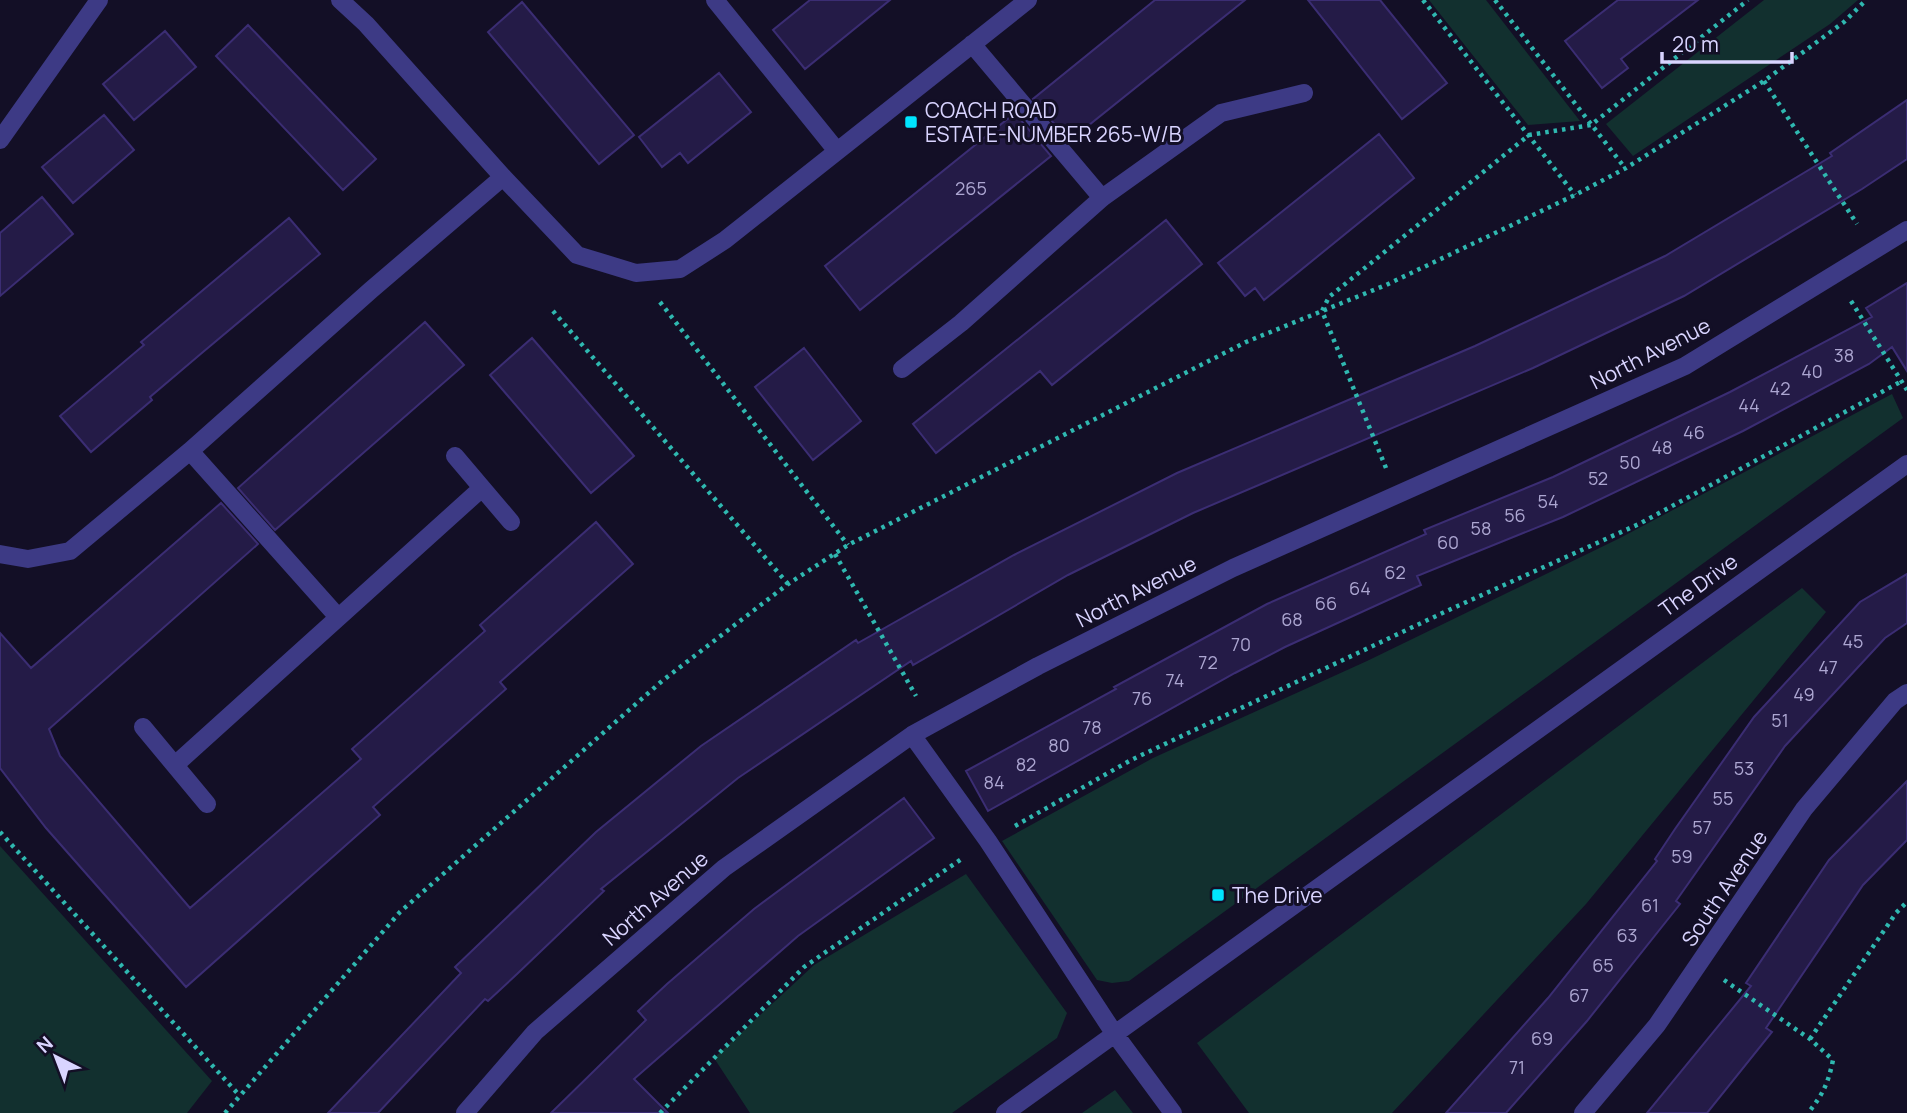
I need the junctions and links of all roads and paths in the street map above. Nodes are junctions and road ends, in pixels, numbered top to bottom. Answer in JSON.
{"nodes":[{"id":1,"x":99,"y":0,"type":"edge"},
{"id":2,"x":340,"y":0,"type":"edge"},
{"id":3,"x":715,"y":0,"type":"edge"},
{"id":4,"x":1028,"y":0,"type":"edge"},
{"id":5,"x":1423,"y":0,"type":"edge"},
{"id":6,"x":1494,"y":0,"type":"edge"},
{"id":7,"x":1748,"y":0,"type":"edge"},
{"id":8,"x":1866,"y":0,"type":"edge"},
{"id":9,"x":972,"y":44,"type":"junction"},
{"id":10,"x":1764,"y":81,"type":"junction"},
{"id":11,"x":1304,"y":93,"type":"dead end"},
{"id":12,"x":1591,"y":124,"type":"junction"},
{"id":13,"x":1529,"y":135,"type":"junction"},
{"id":14,"x":0,"y":140,"type":"edge"},
{"id":15,"x":837,"y":151,"type":"junction"},
{"id":16,"x":1626,"y":168,"type":"junction"},
{"id":17,"x":503,"y":177,"type":"junction"},
{"id":18,"x":1575,"y":195,"type":"junction"},
{"id":19,"x":1102,"y":198,"type":"junction"},
{"id":20,"x":1907,"y":230,"type":"edge"},
{"id":21,"x":1873,"y":250,"type":"junction"},
{"id":22,"x":636,"y":273,"type":"junction"},
{"id":23,"x":1834,"y":274,"type":"junction"},
{"id":24,"x":552,"y":311,"type":"dead end"},
{"id":25,"x":1322,"y":311,"type":"junction"},
{"id":26,"x":902,"y":369,"type":"dead end"},
{"id":27,"x":1902,"y":381,"type":"junction"},
{"id":28,"x":1907,"y":390,"type":"edge"},
{"id":29,"x":190,"y":451,"type":"junction"},
{"id":30,"x":455,"y":456,"type":"dead end"},
{"id":31,"x":1907,"y":464,"type":"edge"},
{"id":32,"x":482,"y":488,"type":"junction"},
{"id":33,"x":1397,"y":495,"type":"junction"},
{"id":34,"x":511,"y":522,"type":"dead end"},
{"id":35,"x":848,"y":545,"type":"junction"},
{"id":36,"x":0,"y":554,"type":"edge"},
{"id":37,"x":835,"y":554,"type":"junction"},
{"id":38,"x":788,"y":584,"type":"junction"},
{"id":39,"x":338,"y":617,"type":"junction"},
{"id":40,"x":1907,"y":693,"type":"edge"},
{"id":41,"x":932,"y":724,"type":"junction"},
{"id":42,"x":143,"y":727,"type":"dead end"},
{"id":43,"x":912,"y":735,"type":"junction"},
{"id":44,"x":175,"y":765,"type":"junction"},
{"id":45,"x":207,"y":804,"type":"dead end"},
{"id":46,"x":0,"y":831,"type":"edge"},
{"id":47,"x":988,"y":841,"type":"junction"},
{"id":48,"x":1907,"y":902,"type":"edge"},
{"id":49,"x":1700,"y":964,"type":"junction"},
{"id":50,"x":1114,"y":1033,"type":"junction"},
{"id":51,"x":1810,"y":1039,"type":"junction"},
{"id":52,"x":240,"y":1096,"type":"junction"},
{"id":53,"x":225,"y":1113,"type":"edge"},
{"id":54,"x":465,"y":1113,"type":"edge"},
{"id":55,"x":660,"y":1113,"type":"edge"},
{"id":56,"x":1005,"y":1113,"type":"edge"},
{"id":57,"x":1174,"y":1113,"type":"edge"},
{"id":58,"x":1583,"y":1113,"type":"edge"},
{"id":59,"x":1808,"y":1113,"type":"edge"}],
"edges":[{"from":1,"to":14,"type":"street"},
{"from":2,"to":17,"type":"street"},
{"from":3,"to":15,"type":"street"},
{"from":4,"to":9,"type":"street"},
{"from":5,"to":13,"type":"path"},
{"from":6,"to":12,"type":"path"},
{"from":7,"to":12,"type":"path"},
{"from":8,"to":10,"type":"path"},
{"from":9,"to":15,"type":"street"},
{"from":9,"to":19,"type":"street"},
{"from":10,"to":16,"type":"path"},
{"from":10,"to":21,"type":"path"},
{"from":11,"to":19,"type":"street"},
{"from":12,"to":13,"type":"path"},
{"from":12,"to":16,"type":"path"},
{"from":13,"to":18,"type":"path"},
{"from":13,"to":25,"type":"path"},
{"from":15,"to":22,"type":"street"},
{"from":16,"to":18,"type":"path"},
{"from":17,"to":22,"type":"street"},
{"from":17,"to":29,"type":"street"},
{"from":18,"to":25,"type":"path"},
{"from":19,"to":26,"type":"street"},
{"from":20,"to":21,"type":"street","name":"North Avenue"},
{"from":21,"to":23,"type":"street","name":"North Avenue"},
{"from":22,"to":35,"type":"path"},
{"from":23,"to":27,"type":"path"},
{"from":23,"to":33,"type":"street","name":"North Avenue"},
{"from":24,"to":38,"type":"path"},
{"from":25,"to":33,"type":"path"},
{"from":25,"to":35,"type":"path"},
{"from":27,"to":28,"type":"path"},
{"from":27,"to":47,"type":"path"},
{"from":29,"to":36,"type":"street"},
{"from":29,"to":39,"type":"street"},
{"from":30,"to":32,"type":"street"},
{"from":31,"to":50,"type":"street","name":"The Drive"},
{"from":32,"to":34,"type":"street"},
{"from":32,"to":39,"type":"street"},
{"from":33,"to":41,"type":"street","name":"North Avenue"},
{"from":35,"to":37,"type":"path"},
{"from":37,"to":38,"type":"path"},
{"from":37,"to":41,"type":"path"},
{"from":38,"to":52,"type":"path"},
{"from":39,"to":44,"type":"street"},
{"from":40,"to":49,"type":"street","name":"South Avenue"},
{"from":41,"to":43,"type":"street","name":"North Avenue"},
{"from":42,"to":44,"type":"street"},
{"from":43,"to":47,"type":"street"},
{"from":43,"to":54,"type":"street","name":"North Avenue"},
{"from":44,"to":45,"type":"street"},
{"from":46,"to":52,"type":"path"},
{"from":47,"to":50,"type":"street"},
{"from":47,"to":55,"type":"path"},
{"from":48,"to":51,"type":"path"},
{"from":49,"to":51,"type":"path"},
{"from":49,"to":58,"type":"street","name":"South Avenue"},
{"from":50,"to":56,"type":"street","name":"The Drive"},
{"from":50,"to":57,"type":"street"},
{"from":51,"to":59,"type":"path"},
{"from":52,"to":53,"type":"path"}]}
